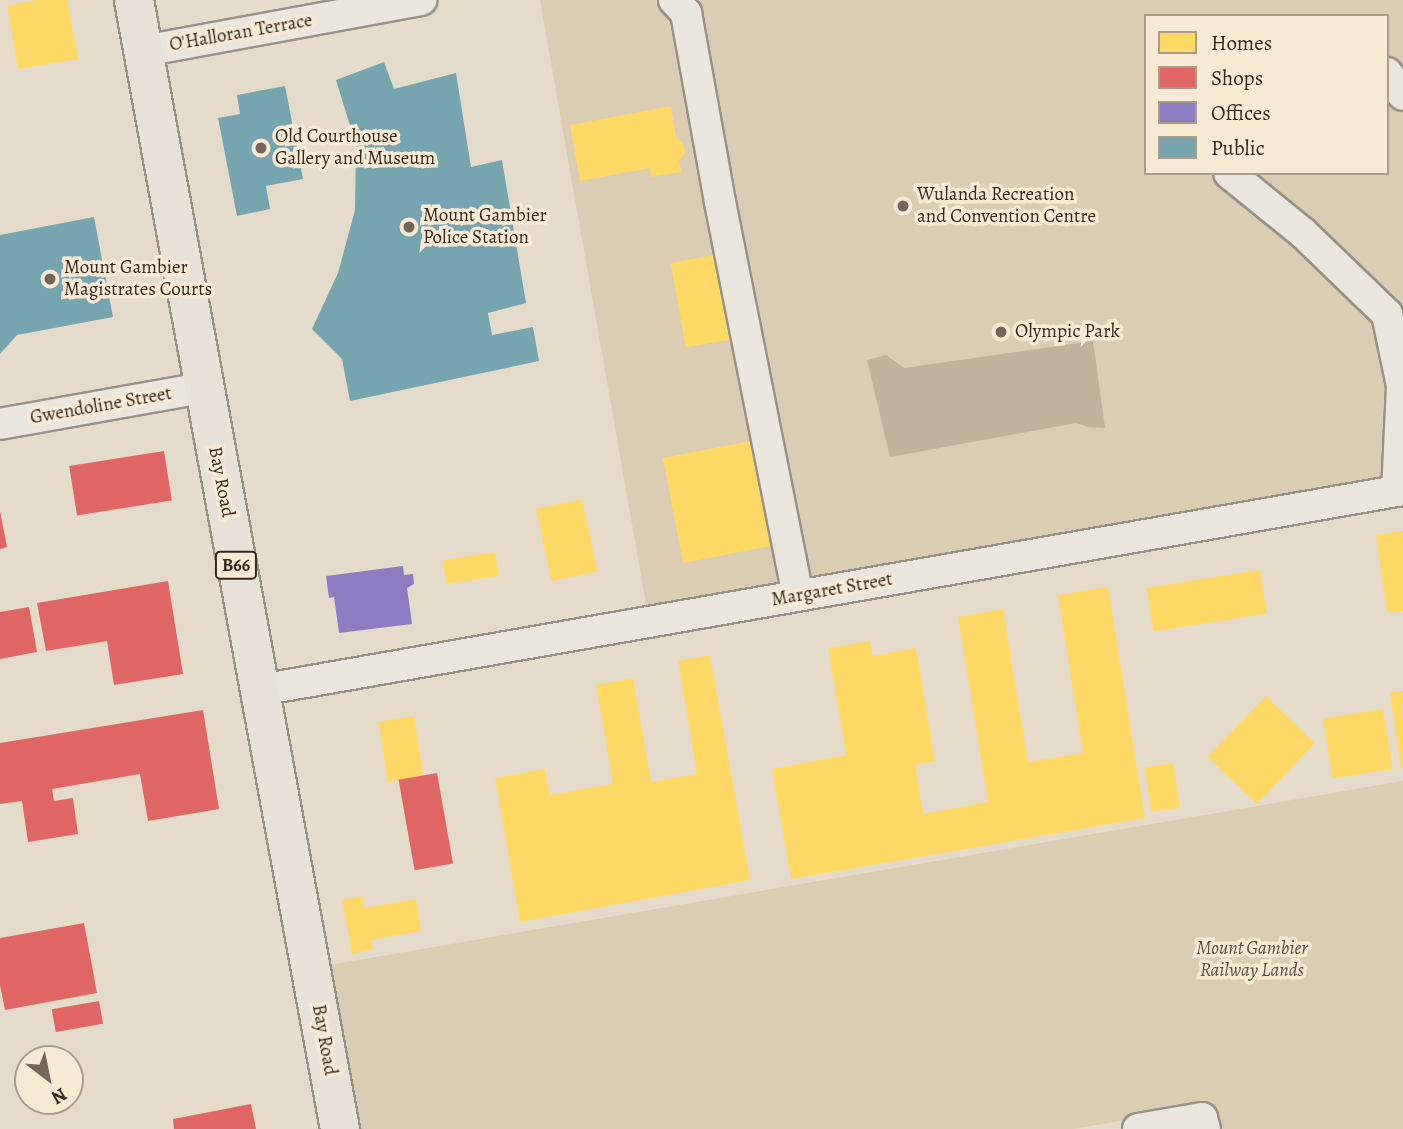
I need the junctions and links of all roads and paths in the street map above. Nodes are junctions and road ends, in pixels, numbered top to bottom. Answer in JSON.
{"nodes":[{"id":1,"x":134,"y":0,"type":"edge"},
{"id":2,"x":421,"y":0,"type":"edge"},
{"id":3,"x":674,"y":0,"type":"edge"},
{"id":4,"x":143,"y":51,"type":"junction"},
{"id":5,"x":1389,"y":76,"type":"edge"},
{"id":6,"x":1403,"y":95,"type":"edge"},
{"id":7,"x":1230,"y":175,"type":"edge"},
{"id":8,"x":203,"y":388,"type":"junction"},
{"id":9,"x":0,"y":424,"type":"edge"},
{"id":10,"x":1400,"y":490,"type":"edge"},
{"id":11,"x":799,"y":595,"type":"junction"},
{"id":12,"x":260,"y":690,"type":"junction"},
{"id":13,"x":340,"y":1129,"type":"edge"},
{"id":14,"x":1138,"y":1129,"type":"edge"},
{"id":15,"x":1205,"y":1129,"type":"edge"}],
"edges":[{"from":1,"to":4,"type":"main road","name":"Bay Road","number":"B66"},
{"from":2,"to":4,"type":"street","name":"O'Halloran Terrace"},
{"from":3,"to":11,"type":"street"},
{"from":4,"to":8,"type":"main road","name":"Bay Road","number":"B66"},
{"from":5,"to":6,"type":"street"},
{"from":7,"to":10,"type":"street"},
{"from":8,"to":9,"type":"street","name":"Gwendoline Street"},
{"from":8,"to":12,"type":"main road","name":"Bay Road","number":"B66"},
{"from":10,"to":11,"type":"street","name":"Margaret Street"},
{"from":11,"to":12,"type":"street","name":"Margaret Street"},
{"from":12,"to":13,"type":"main road","name":"Bay Road","number":"B66"},
{"from":14,"to":15,"type":"street"}]}
